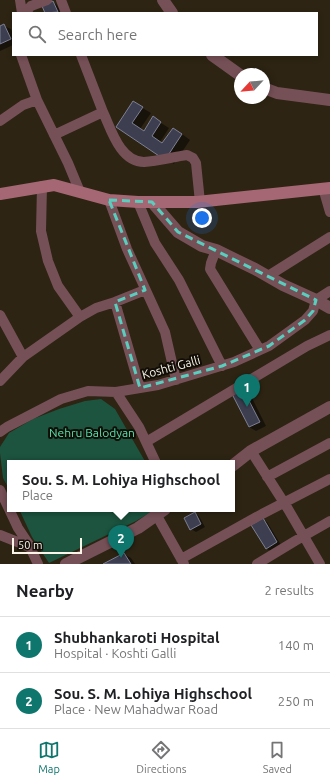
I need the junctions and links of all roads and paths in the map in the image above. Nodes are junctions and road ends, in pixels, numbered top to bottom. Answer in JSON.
{"nodes":[{"id":1,"x":20,"y":0,"type":"edge"},
{"id":2,"x":47,"y":0,"type":"edge"},
{"id":3,"x":61,"y":0,"type":"edge"},
{"id":4,"x":163,"y":0,"type":"edge"},
{"id":5,"x":22,"y":12,"type":"edge"},
{"id":6,"x":26,"y":12,"type":"edge"},
{"id":7,"x":66,"y":12,"type":"edge"},
{"id":8,"x":171,"y":12,"type":"edge"},
{"id":9,"x":21,"y":56,"type":"edge"},
{"id":10,"x":81,"y":56,"type":"edge"},
{"id":11,"x":213,"y":56,"type":"edge"},
{"id":12,"x":234,"y":71,"type":"edge"},
{"id":13,"x":270,"y":91,"type":"edge"},
{"id":14,"x":37,"y":100,"type":"junction"},
{"id":15,"x":330,"y":100,"type":"edge"},
{"id":16,"x":103,"y":112,"type":"junction"},
{"id":17,"x":0,"y":121,"type":"edge"},
{"id":18,"x":54,"y":135,"type":"junction"},
{"id":19,"x":42,"y":186,"type":"junction"},
{"id":20,"x":326,"y":188,"type":"edge"},
{"id":21,"x":80,"y":192,"type":"junction"},
{"id":22,"x":0,"y":194,"type":"edge"},
{"id":23,"x":109,"y":200,"type":"junction"},
{"id":24,"x":138,"y":202,"type":"junction"},
{"id":25,"x":152,"y":202,"type":"junction"},
{"id":26,"x":200,"y":202,"type":"junction"},
{"id":27,"x":330,"y":212,"type":"edge"},
{"id":28,"x":330,"y":237,"type":"edge"},
{"id":29,"x":216,"y":250,"type":"junction"},
{"id":30,"x":268,"y":276,"type":"junction"},
{"id":31,"x":145,"y":290,"type":"junction"},
{"id":32,"x":330,"y":291,"type":"edge"},
{"id":33,"x":316,"y":300,"type":"junction"},
{"id":34,"x":115,"y":302,"type":"junction"},
{"id":35,"x":330,"y":308,"type":"edge"},
{"id":36,"x":0,"y":315,"type":"edge"},
{"id":37,"x":80,"y":317,"type":"junction"},
{"id":38,"x":330,"y":335,"type":"edge"},
{"id":39,"x":260,"y":350,"type":"junction"},
{"id":40,"x":23,"y":357,"type":"junction"},
{"id":41,"x":222,"y":366,"type":"junction"},
{"id":42,"x":176,"y":380,"type":"junction"},
{"id":43,"x":0,"y":381,"type":"edge"},
{"id":44,"x":140,"y":388,"type":"junction"},
{"id":45,"x":116,"y":392,"type":"junction"},
{"id":46,"x":330,"y":407,"type":"edge"},
{"id":47,"x":0,"y":432,"type":"edge"},
{"id":48,"x":146,"y":442,"type":"junction"},
{"id":49,"x":330,"y":443,"type":"edge"},
{"id":50,"x":251,"y":451,"type":"junction"},
{"id":51,"x":155,"y":460,"type":"edge"},
{"id":52,"x":235,"y":464,"type":"edge"},
{"id":53,"x":267,"y":477,"type":"junction"},
{"id":54,"x":330,"y":479,"type":"edge"},
{"id":55,"x":0,"y":490,"type":"edge"},
{"id":56,"x":284,"y":503,"type":"junction"},
{"id":57,"x":7,"y":505,"type":"edge"},
{"id":58,"x":10,"y":512,"type":"edge"},
{"id":59,"x":161,"y":512,"type":"edge"},
{"id":60,"x":330,"y":521,"type":"edge"},
{"id":61,"x":0,"y":535,"type":"edge"},
{"id":62,"x":304,"y":536,"type":"junction"},
{"id":63,"x":30,"y":547,"type":"junction"},
{"id":64,"x":182,"y":562,"type":"edge"},
{"id":65,"x":38,"y":564,"type":"edge"},
{"id":66,"x":66,"y":564,"type":"edge"},
{"id":67,"x":257,"y":564,"type":"edge"},
{"id":68,"x":320,"y":564,"type":"edge"}],
"edges":[{"from":1,"to":5,"type":"street"},
{"from":2,"to":6,"type":"street"},
{"from":3,"to":7,"type":"street"},
{"from":4,"to":8,"type":"street"},
{"from":9,"to":14,"type":"street"},
{"from":10,"to":16,"type":"street"},
{"from":11,"to":12,"type":"street"},
{"from":13,"to":15,"type":"street"},
{"from":14,"to":17,"type":"street"},
{"from":14,"to":18,"type":"street"},
{"from":16,"to":18,"type":"street"},
{"from":16,"to":26,"type":"street"},
{"from":18,"to":21,"type":"street"},
{"from":19,"to":21,"type":"main road"},
{"from":19,"to":22,"type":"main road"},
{"from":19,"to":37,"type":"street"},
{"from":20,"to":26,"type":"main road"},
{"from":20,"to":27,"type":"street"},
{"from":21,"to":23,"type":"main road"},
{"from":23,"to":24,"type":"main road"},
{"from":23,"to":31,"type":"street"},
{"from":24,"to":25,"type":"main road"},
{"from":24,"to":41,"type":"street"},
{"from":25,"to":26,"type":"main road"},
{"from":25,"to":29,"type":"street"},
{"from":28,"to":30,"type":"street"},
{"from":29,"to":30,"type":"street"},
{"from":29,"to":39,"type":"street"},
{"from":30,"to":33,"type":"street"},
{"from":31,"to":34,"type":"street"},
{"from":31,"to":42,"type":"street"},
{"from":32,"to":33,"type":"street"},
{"from":33,"to":35,"type":"street"},
{"from":33,"to":39,"type":"street","name":"Koshti Galli"},
{"from":34,"to":37,"type":"street"},
{"from":34,"to":44,"type":"street"},
{"from":36,"to":40,"type":"street"},
{"from":37,"to":40,"type":"street"},
{"from":38,"to":48,"type":"street"},
{"from":39,"to":41,"type":"street","name":"Koshti Galli"},
{"from":40,"to":43,"type":"street"},
{"from":41,"to":42,"type":"street","name":"Koshti Galli"},
{"from":42,"to":44,"type":"street","name":"Koshti Galli"},
{"from":44,"to":45,"type":"street","name":"Koshti Galli"},
{"from":45,"to":47,"type":"street","name":"Koshti Galli"},
{"from":45,"to":48,"type":"street"},
{"from":46,"to":50,"type":"street"},
{"from":48,"to":51,"type":"street"},
{"from":49,"to":53,"type":"street"},
{"from":50,"to":52,"type":"street"},
{"from":50,"to":53,"type":"street"},
{"from":53,"to":56,"type":"street"},
{"from":54,"to":56,"type":"street"},
{"from":55,"to":57,"type":"street"},
{"from":56,"to":62,"type":"street"},
{"from":56,"to":64,"type":"street"},
{"from":58,"to":63,"type":"street"},
{"from":59,"to":64,"type":"street"},
{"from":59,"to":66,"type":"street"},
{"from":60,"to":62,"type":"street"},
{"from":61,"to":63,"type":"street"},
{"from":62,"to":67,"type":"street"},
{"from":62,"to":68,"type":"street"},
{"from":63,"to":65,"type":"street"}]}
